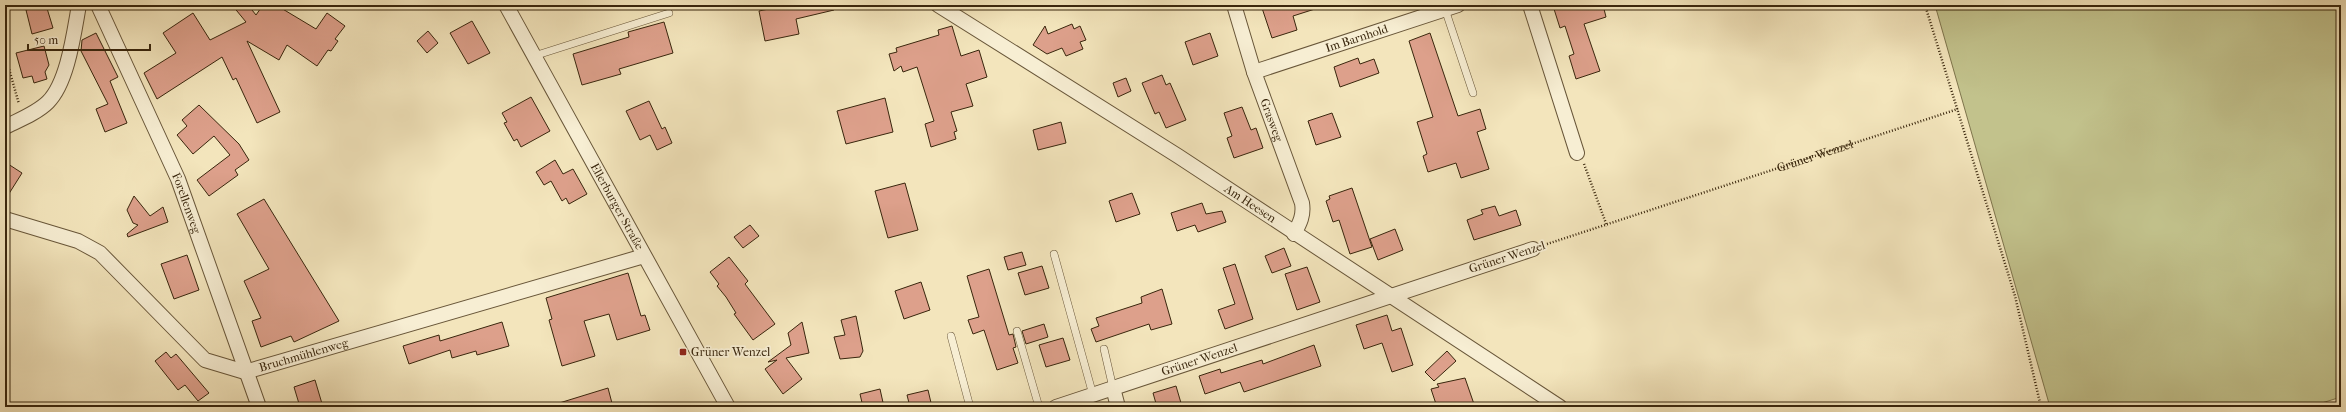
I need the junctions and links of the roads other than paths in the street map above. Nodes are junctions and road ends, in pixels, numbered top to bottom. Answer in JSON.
{"nodes":[{"id":1,"x":79,"y":5,"type":"edge"},
{"id":2,"x":98,"y":5,"type":"edge"},
{"id":3,"x":506,"y":5,"type":"edge"},
{"id":4,"x":938,"y":5,"type":"edge"},
{"id":5,"x":1234,"y":5,"type":"edge"},
{"id":6,"x":1530,"y":5,"type":"edge"},
{"id":7,"x":1452,"y":7,"type":"edge"},
{"id":8,"x":669,"y":13,"type":"dead end"},
{"id":9,"x":534,"y":56,"type":"junction"},
{"id":10,"x":1254,"y":72,"type":"junction"},
{"id":11,"x":1473,"y":93,"type":"dead end"},
{"id":12,"x":5,"y":127,"type":"edge"},
{"id":13,"x":1577,"y":153,"type":"road end"},
{"id":14,"x":5,"y":219,"type":"edge"},
{"id":15,"x":1294,"y":234,"type":"junction"},
{"id":16,"x":1533,"y":248,"type":"road end"},
{"id":17,"x":1054,"y":254,"type":"dead end"},
{"id":18,"x":644,"y":256,"type":"junction"},
{"id":19,"x":1389,"y":296,"type":"junction"},
{"id":20,"x":1017,"y":331,"type":"dead end"},
{"id":21,"x":950,"y":336,"type":"dead end"},
{"id":22,"x":1104,"y":349,"type":"dead end"},
{"id":23,"x":245,"y":372,"type":"junction"},
{"id":24,"x":1112,"y":388,"type":"junction"},
{"id":25,"x":1093,"y":395,"type":"junction"},
{"id":26,"x":259,"y":407,"type":"edge"},
{"id":27,"x":728,"y":407,"type":"edge"},
{"id":28,"x":970,"y":407,"type":"edge"},
{"id":29,"x":1039,"y":407,"type":"edge"},
{"id":30,"x":1056,"y":407,"type":"edge"},
{"id":31,"x":1118,"y":407,"type":"edge"},
{"id":32,"x":1560,"y":407,"type":"edge"}],
"edges":[{"from":1,"to":12,"type":"street"},
{"from":2,"to":23,"type":"street","name":"Forellenweg"},
{"from":3,"to":9,"type":"street","name":"Ellerburger Straße"},
{"from":4,"to":15,"type":"street","name":"Am Heesen"},
{"from":5,"to":10,"type":"street","name":"Grasweg"},
{"from":6,"to":13,"type":"street"},
{"from":7,"to":10,"type":"street","name":"Im Barnhold"},
{"from":7,"to":11,"type":"lane"},
{"from":8,"to":9,"type":"lane"},
{"from":9,"to":18,"type":"street","name":"Ellerburger Straße"},
{"from":10,"to":15,"type":"street","name":"Grasweg"},
{"from":14,"to":23,"type":"street","name":"Bruchmühlenweg"},
{"from":15,"to":19,"type":"street","name":"Am Heesen"},
{"from":16,"to":19,"type":"street","name":"Grüner Wenzel"},
{"from":17,"to":25,"type":"lane"},
{"from":18,"to":23,"type":"street","name":"Bruchmühlenweg"},
{"from":18,"to":27,"type":"street","name":"Ellerburger Straße"},
{"from":19,"to":24,"type":"street","name":"Grüner Wenzel"},
{"from":19,"to":32,"type":"street","name":"Am Heesen"},
{"from":20,"to":29,"type":"lane"},
{"from":21,"to":28,"type":"lane"},
{"from":22,"to":24,"type":"lane"},
{"from":23,"to":26,"type":"street","name":"Forellenweg"},
{"from":24,"to":25,"type":"street","name":"Grüner Wenzel"},
{"from":24,"to":31,"type":"street"},
{"from":25,"to":30,"type":"street","name":"Grüner Wenzel"}]}
